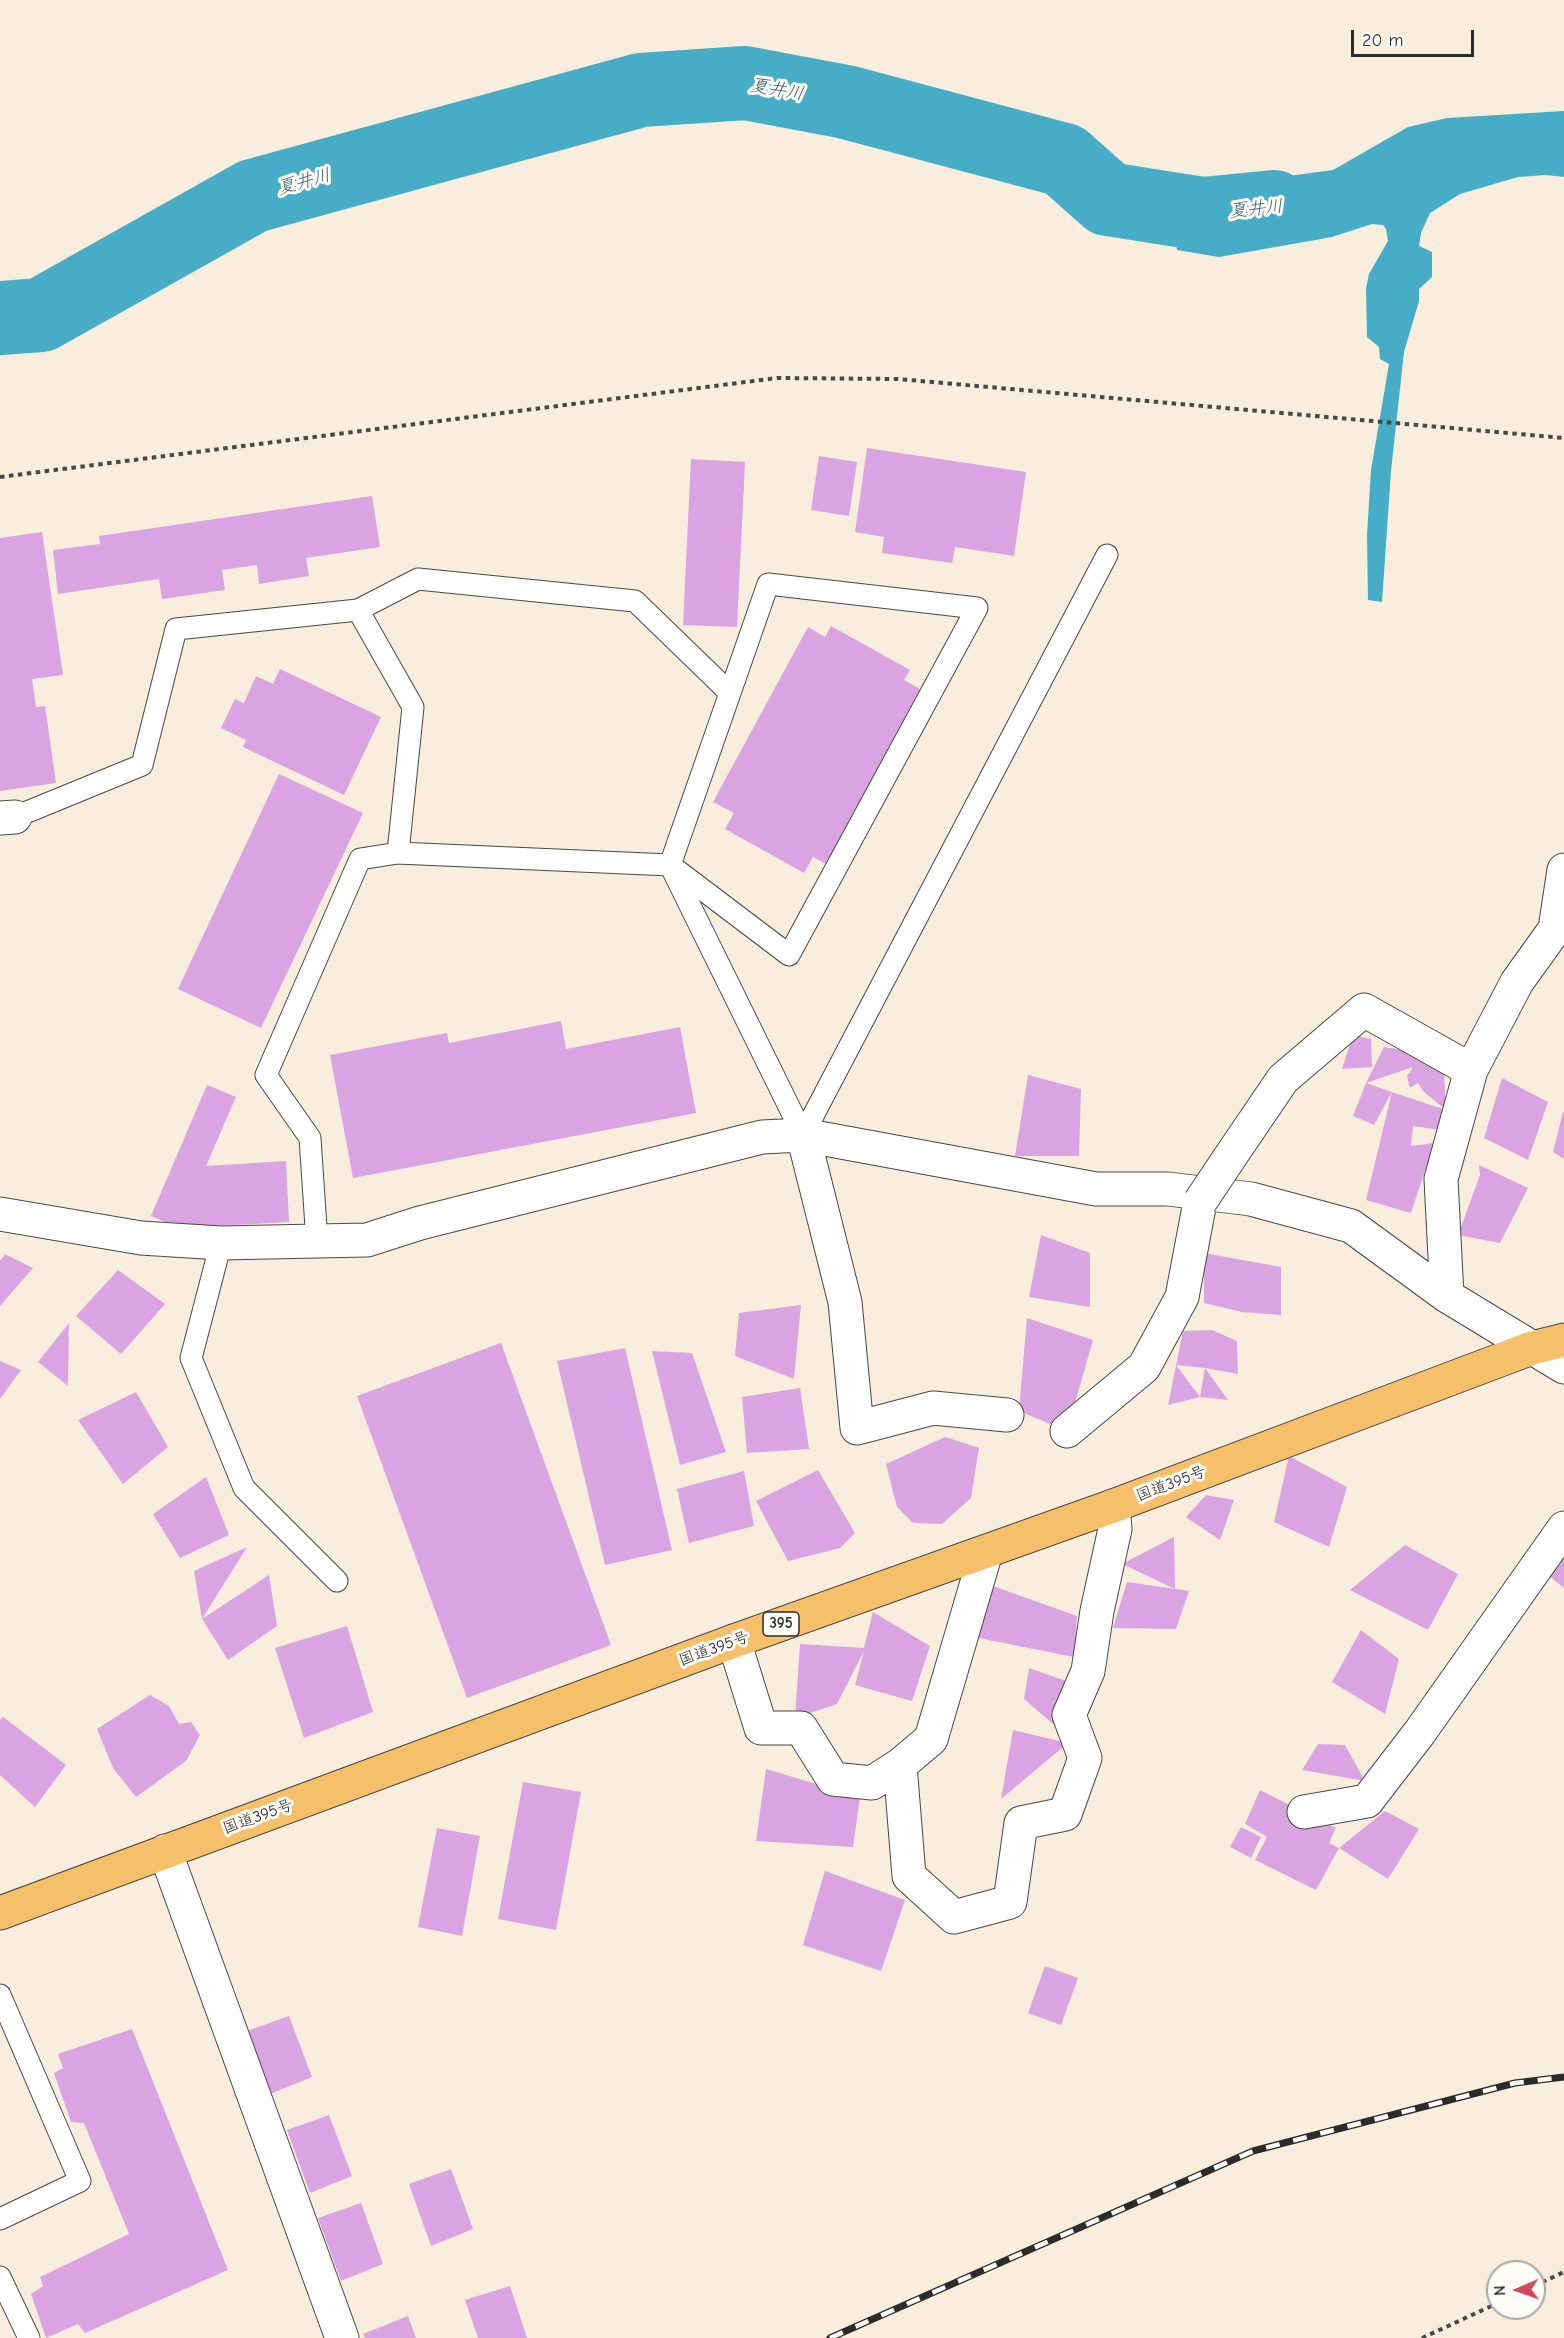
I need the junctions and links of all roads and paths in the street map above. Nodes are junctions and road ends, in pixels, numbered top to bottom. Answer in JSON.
{"nodes":[{"id":1,"x":1564,"y":438,"type":"edge"},
{"id":2,"x":0,"y":477,"type":"edge"},
{"id":3,"x":1107,"y":555,"type":"dead end"},
{"id":4,"x":358,"y":610,"type":"junction"},
{"id":5,"x":730,"y":693,"type":"junction"},
{"id":6,"x":7,"y":817,"type":"edge"},
{"id":7,"x":398,"y":853,"type":"junction"},
{"id":8,"x":670,"y":865,"type":"junction"},
{"id":9,"x":1564,"y":870,"type":"edge"},
{"id":10,"x":1559,"y":932,"type":"edge"},
{"id":11,"x":1471,"y":1070,"type":"junction"},
{"id":12,"x":803,"y":1136,"type":"junction"},
{"id":13,"x":0,"y":1214,"type":"edge"},
{"id":14,"x":317,"y":1242,"type":"junction"},
{"id":15,"x":222,"y":1243,"type":"junction"},
{"id":16,"x":1447,"y":1296,"type":"junction"},
{"id":17,"x":1564,"y":1340,"type":"edge"},
{"id":18,"x":1532,"y":1348,"type":"junction"},
{"id":19,"x":1564,"y":1367,"type":"edge"},
{"id":20,"x":1007,"y":1415,"type":"dead end"},
{"id":21,"x":1067,"y":1431,"type":"dead end"},
{"id":22,"x":1113,"y":1506,"type":"junction"},
{"id":23,"x":1564,"y":1528,"type":"edge"},
{"id":24,"x":986,"y":1552,"type":"junction"},
{"id":25,"x":338,"y":1581,"type":"dead end"},
{"id":26,"x":734,"y":1641,"type":"junction"},
{"id":27,"x":900,"y":1765,"type":"junction"},
{"id":28,"x":1304,"y":1812,"type":"dead end"},
{"id":29,"x":165,"y":1851,"type":"junction"},
{"id":30,"x":0,"y":1913,"type":"edge"},
{"id":31,"x":0,"y":1995,"type":"edge"},
{"id":32,"x":0,"y":2219,"type":"edge"},
{"id":33,"x":1564,"y":2272,"type":"edge"},
{"id":34,"x":0,"y":2277,"type":"edge"},
{"id":35,"x":1546,"y":2280,"type":"edge"},
{"id":36,"x":1486,"y":2309,"type":"edge"},
{"id":37,"x":28,"y":2338,"type":"edge"},
{"id":38,"x":342,"y":2338,"type":"edge"},
{"id":39,"x":1422,"y":2338,"type":"edge"}],
"edges":[{"from":1,"to":2,"type":"path"},
{"from":3,"to":12,"type":"lane"},
{"from":4,"to":5,"type":"lane"},
{"from":4,"to":6,"type":"lane"},
{"from":4,"to":7,"type":"lane"},
{"from":5,"to":8,"type":"lane"},
{"from":5,"to":8,"type":"lane"},
{"from":7,"to":8,"type":"lane"},
{"from":7,"to":14,"type":"lane"},
{"from":8,"to":12,"type":"lane"},
{"from":9,"to":10,"type":"street"},
{"from":10,"to":11,"type":"street"},
{"from":11,"to":16,"type":"street"},
{"from":11,"to":21,"type":"street","bridge":true},
{"from":12,"to":14,"type":"street"},
{"from":12,"to":16,"type":"street"},
{"from":12,"to":20,"type":"street"},
{"from":13,"to":15,"type":"street"},
{"from":14,"to":15,"type":"street"},
{"from":15,"to":25,"type":"lane"},
{"from":16,"to":18,"type":"street"},
{"from":17,"to":18,"type":"highway","name":"国道395号","number":"395"},
{"from":18,"to":19,"type":"street"},
{"from":18,"to":22,"type":"highway","name":"国道395号","number":"395"},
{"from":22,"to":24,"type":"highway","name":"国道395号","number":"395"},
{"from":22,"to":27,"type":"street"},
{"from":23,"to":28,"type":"street"},
{"from":24,"to":26,"type":"highway","name":"国道395号","number":"395"},
{"from":24,"to":27,"type":"street"},
{"from":26,"to":27,"type":"street"},
{"from":26,"to":29,"type":"highway","name":"国道395号","number":"395"},
{"from":29,"to":30,"type":"highway","name":"国道395号","number":"395"},
{"from":29,"to":38,"type":"street"},
{"from":31,"to":32,"type":"lane"},
{"from":33,"to":35,"type":"path"},
{"from":34,"to":37,"type":"lane"},
{"from":36,"to":39,"type":"path"}]}
